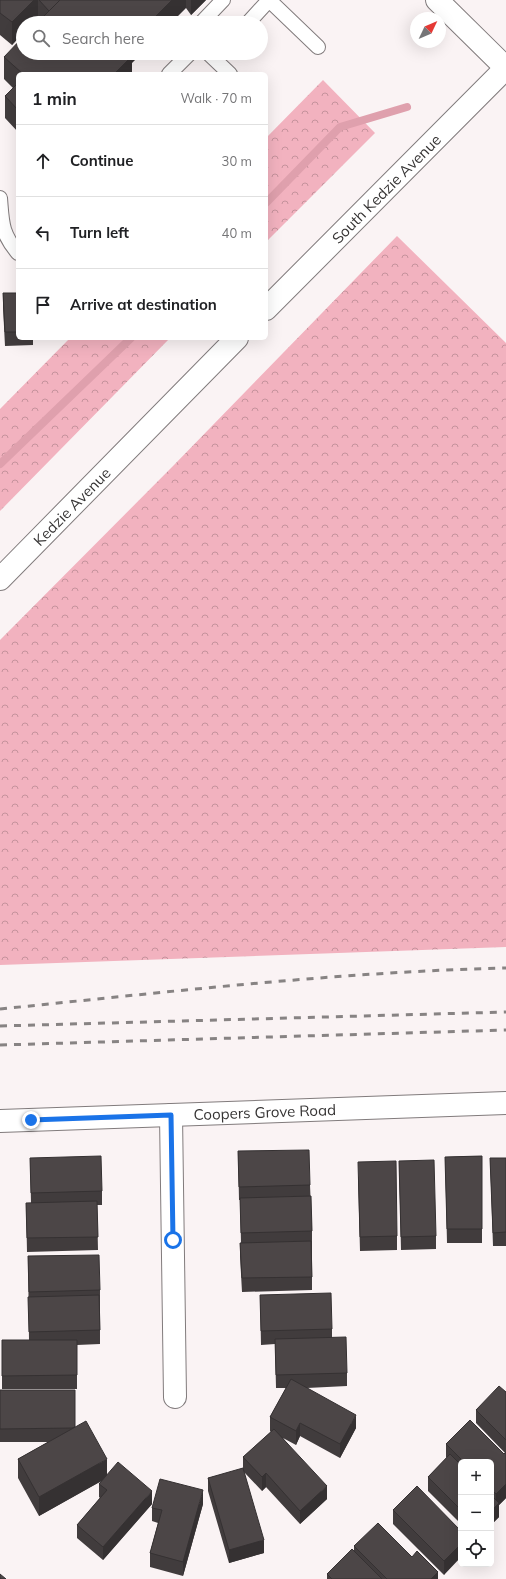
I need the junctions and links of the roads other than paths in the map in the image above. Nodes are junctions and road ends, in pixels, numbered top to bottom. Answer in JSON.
{"nodes":[{"id":1,"x":223,"y":0,"type":"edge"},
{"id":2,"x":269,"y":0,"type":"edge"},
{"id":3,"x":437,"y":0,"type":"edge"},
{"id":4,"x":208,"y":16,"type":"edge"},
{"id":5,"x":254,"y":16,"type":"edge"},
{"id":6,"x":318,"y":47,"type":"dead end"},
{"id":7,"x":183,"y":60,"type":"edge"},
{"id":8,"x":506,"y":68,"type":"edge"},
{"id":9,"x":171,"y":72,"type":"edge"},
{"id":10,"x":0,"y":198,"type":"edge"},
{"id":11,"x":16,"y":251,"type":"edge"},
{"id":12,"x":268,"y":307,"type":"edge"},
{"id":13,"x":235,"y":340,"type":"edge"},
{"id":14,"x":0,"y":579,"type":"edge"},
{"id":15,"x":506,"y":1103,"type":"edge"},
{"id":16,"x":171,"y":1115,"type":"junction"},
{"id":17,"x":0,"y":1121,"type":"edge"},
{"id":18,"x":175,"y":1397,"type":"dead end"}],
"edges":[{"from":1,"to":4,"type":"lane"},
{"from":2,"to":5,"type":"lane"},
{"from":2,"to":6,"type":"lane"},
{"from":3,"to":8,"type":"street"},
{"from":7,"to":9,"type":"lane"},
{"from":8,"to":12,"type":"street","name":"South Kedzie Avenue"},
{"from":10,"to":11,"type":"lane"},
{"from":13,"to":14,"type":"street","name":"Kedzie Avenue"},
{"from":15,"to":16,"type":"street","name":"Coopers Grove Road"},
{"from":16,"to":17,"type":"street","name":"Coopers Grove Road"},
{"from":16,"to":18,"type":"street"}]}
